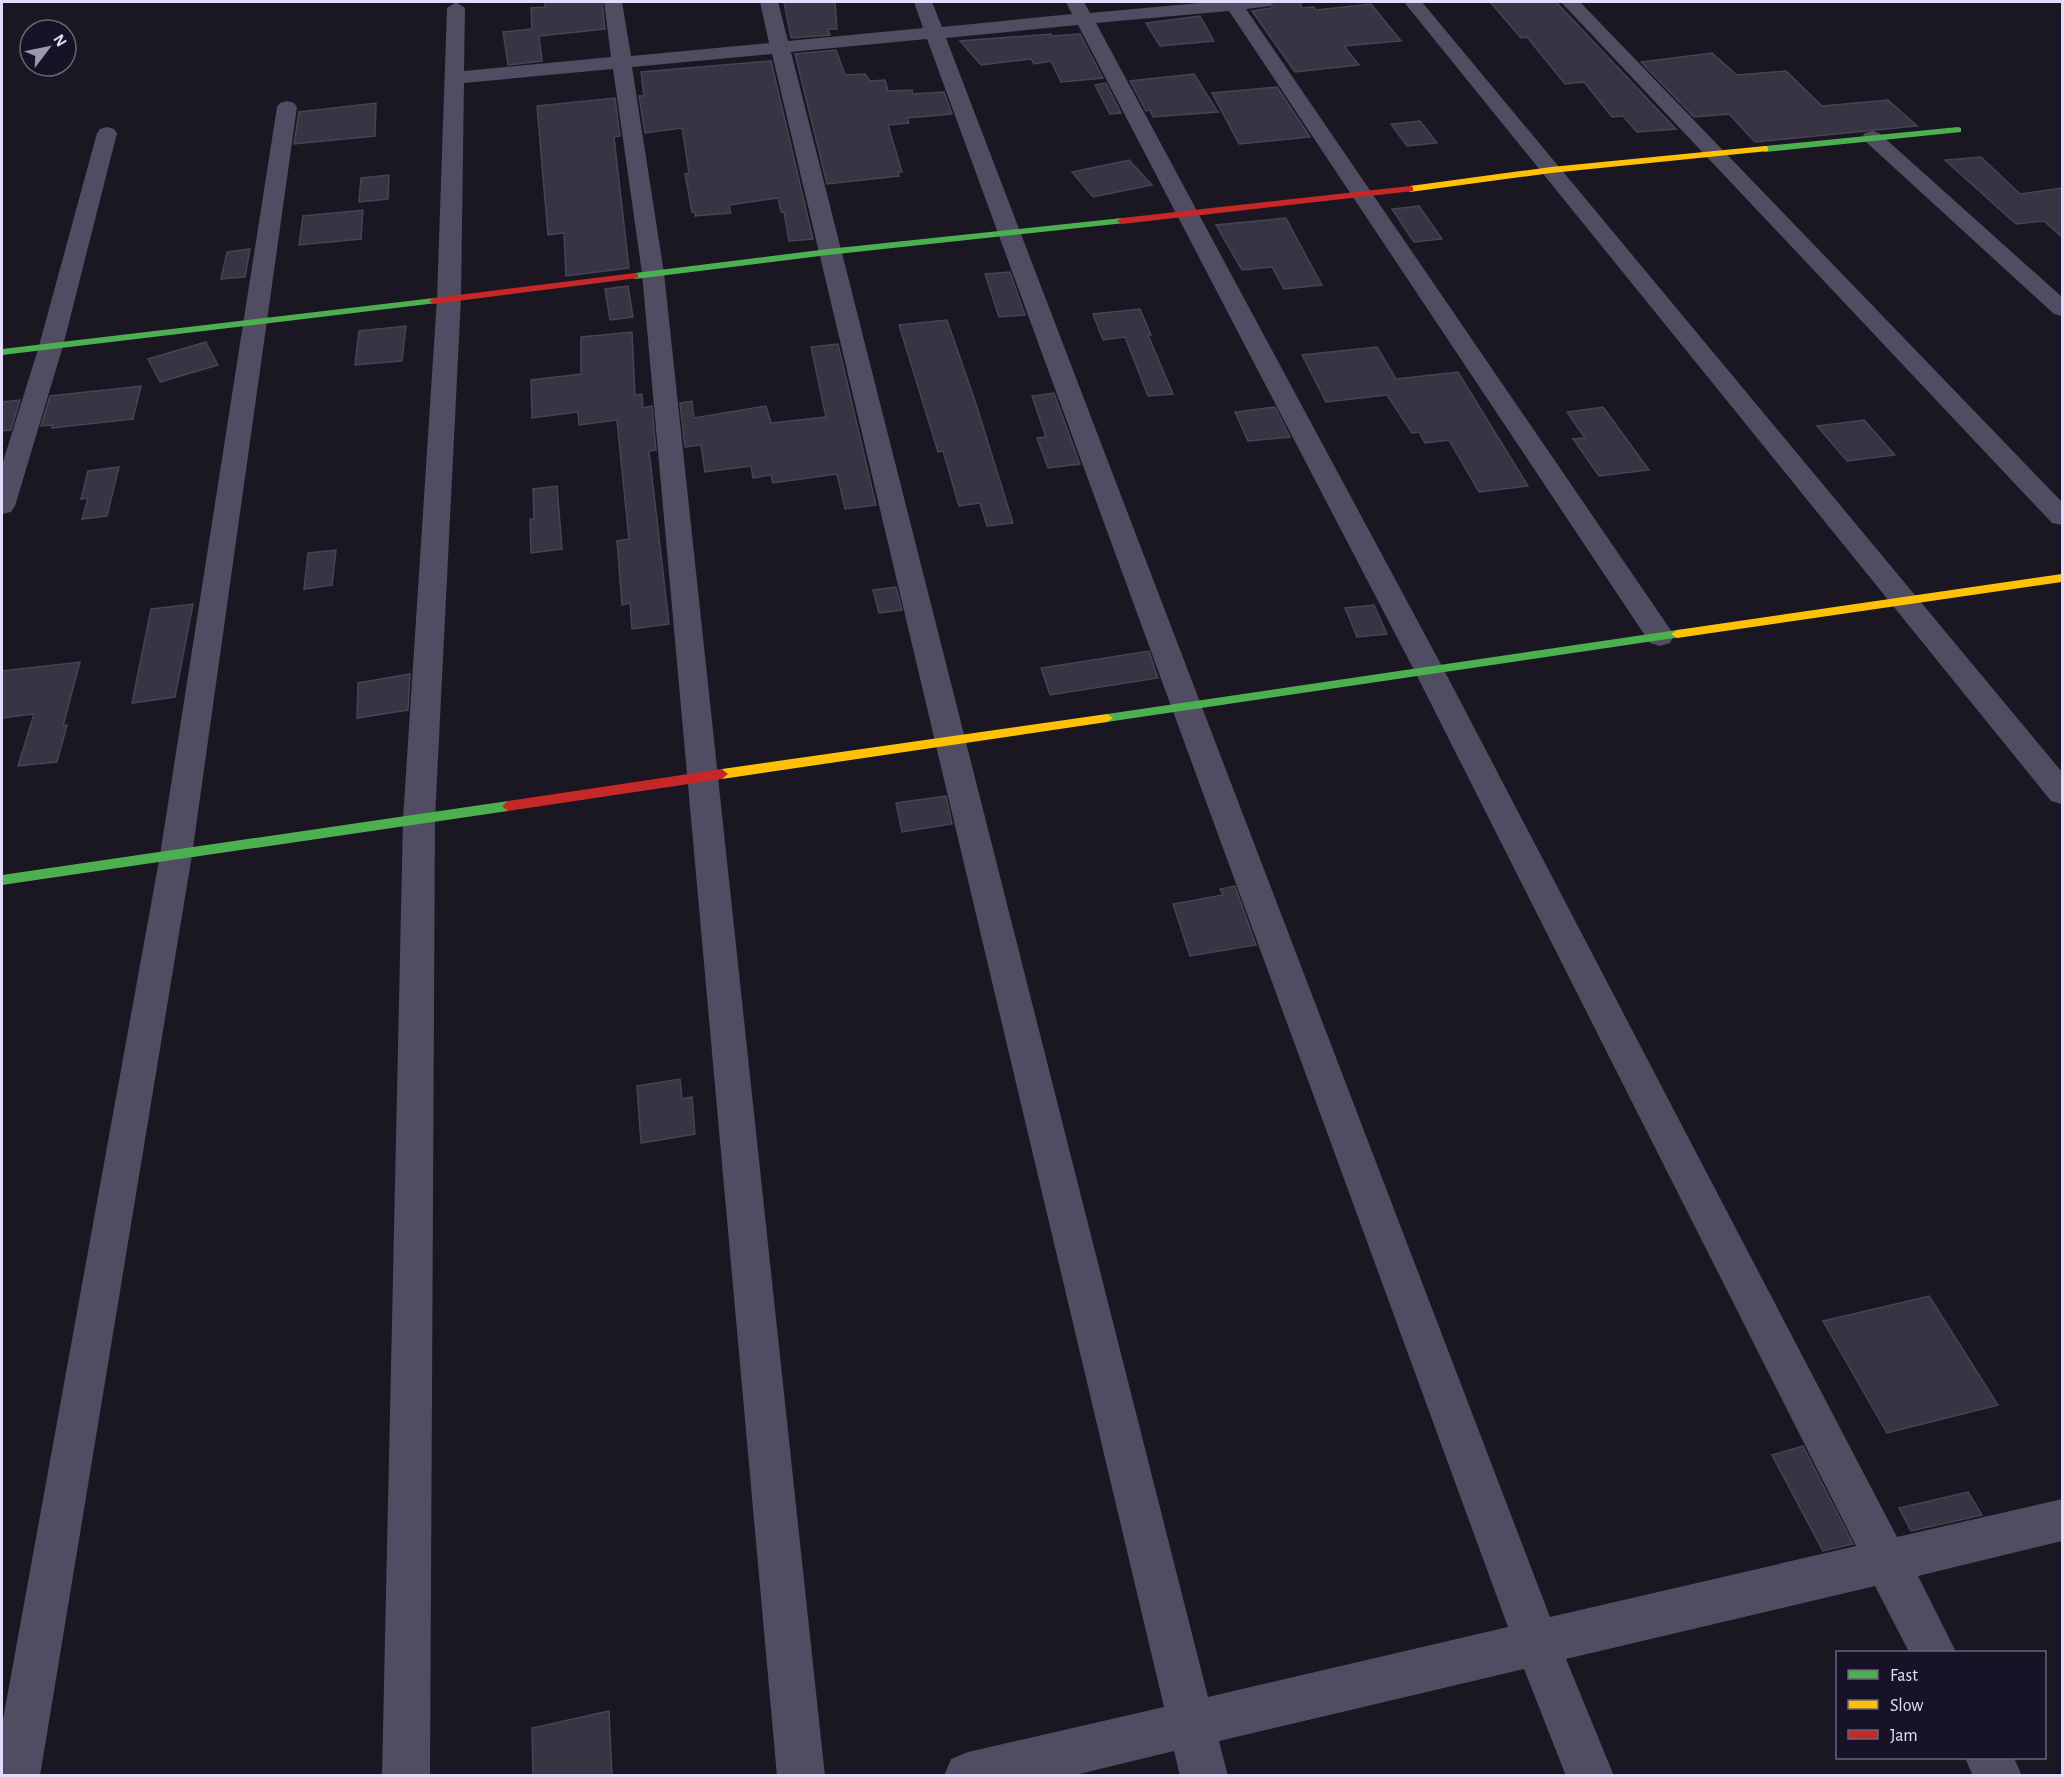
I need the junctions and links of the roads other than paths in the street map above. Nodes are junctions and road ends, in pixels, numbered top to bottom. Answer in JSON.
{"nodes":[{"id":1,"x":613,"y":2,"type":"edge"},
{"id":2,"x":769,"y":2,"type":"edge"},
{"id":3,"x":923,"y":2,"type":"edge"},
{"id":4,"x":1264,"y":2,"type":"edge"},
{"id":5,"x":1413,"y":2,"type":"edge"},
{"id":6,"x":1570,"y":2,"type":"edge"},
{"id":7,"x":1233,"y":3,"type":"edge"},
{"id":8,"x":456,"y":8,"type":"dead end"},
{"id":9,"x":1080,"y":10,"type":"edge"},
{"id":10,"x":936,"y":32,"type":"junction"},
{"id":11,"x":779,"y":48,"type":"junction"},
{"id":12,"x":622,"y":63,"type":"junction"},
{"id":13,"x":454,"y":78,"type":"junction"},
{"id":14,"x":287,"y":107,"type":"dead end"},
{"id":15,"x":1958,"y":130,"type":"dead end"},
{"id":16,"x":107,"y":133,"type":"dead end"},
{"id":17,"x":1872,"y":137,"type":"junction"},
{"id":18,"x":1714,"y":153,"type":"junction"},
{"id":19,"x":1551,"y":170,"type":"junction"},
{"id":20,"x":1360,"y":195,"type":"junction"},
{"id":21,"x":1185,"y":213,"type":"junction"},
{"id":22,"x":1010,"y":232,"type":"junction"},
{"id":23,"x":828,"y":252,"type":"junction"},
{"id":24,"x":653,"y":273,"type":"junction"},
{"id":25,"x":449,"y":297,"type":"junction"},
{"id":26,"x":2062,"y":309,"type":"edge"},
{"id":27,"x":254,"y":324,"type":"junction"},
{"id":28,"x":51,"y":346,"type":"junction"},
{"id":29,"x":2,"y":352,"type":"edge"},
{"id":30,"x":2,"y":506,"type":"edge"},
{"id":31,"x":2062,"y":517,"type":"edge"},
{"id":32,"x":2062,"y":578,"type":"edge"},
{"id":33,"x":1906,"y":600,"type":"junction"},
{"id":34,"x":1660,"y":636,"type":"junction"},
{"id":35,"x":1429,"y":670,"type":"junction"},
{"id":36,"x":1188,"y":705,"type":"junction"},
{"id":37,"x":950,"y":741,"type":"junction"},
{"id":38,"x":702,"y":777,"type":"junction"},
{"id":39,"x":2062,"y":793,"type":"edge"},
{"id":40,"x":419,"y":819,"type":"junction"},
{"id":41,"x":176,"y":855,"type":"junction"},
{"id":42,"x":2,"y":880,"type":"edge"},
{"id":43,"x":2062,"y":1520,"type":"edge"},
{"id":44,"x":1885,"y":1562,"type":"junction"},
{"id":45,"x":1537,"y":1642,"type":"junction"},
{"id":46,"x":1932,"y":1651,"type":"edge"},
{"id":47,"x":1191,"y":1723,"type":"junction"},
{"id":48,"x":1990,"y":1759,"type":"edge"},
{"id":49,"x":16,"y":1776,"type":"edge"},
{"id":50,"x":406,"y":1776,"type":"edge"},
{"id":51,"x":801,"y":1776,"type":"edge"},
{"id":52,"x":968,"y":1776,"type":"edge"},
{"id":53,"x":1204,"y":1776,"type":"edge"},
{"id":54,"x":1590,"y":1776,"type":"edge"},
{"id":55,"x":1998,"y":1776,"type":"edge"}],
"edges":[{"from":1,"to":12,"type":"street"},
{"from":2,"to":11,"type":"street"},
{"from":3,"to":10,"type":"street"},
{"from":4,"to":7,"type":"street"},
{"from":5,"to":19,"type":"street"},
{"from":6,"to":18,"type":"street"},
{"from":7,"to":9,"type":"street"},
{"from":7,"to":20,"type":"street"},
{"from":8,"to":13,"type":"street"},
{"from":9,"to":10,"type":"street"},
{"from":9,"to":21,"type":"street"},
{"from":10,"to":11,"type":"street"},
{"from":10,"to":22,"type":"street"},
{"from":11,"to":12,"type":"street"},
{"from":11,"to":23,"type":"street"},
{"from":12,"to":13,"type":"street"},
{"from":12,"to":24,"type":"street"},
{"from":13,"to":25,"type":"street"},
{"from":14,"to":27,"type":"street"},
{"from":15,"to":17,"type":"street"},
{"from":16,"to":28,"type":"street"},
{"from":17,"to":18,"type":"street"},
{"from":17,"to":26,"type":"street"},
{"from":18,"to":19,"type":"street"},
{"from":18,"to":31,"type":"street"},
{"from":19,"to":20,"type":"street"},
{"from":19,"to":33,"type":"street"},
{"from":20,"to":21,"type":"street"},
{"from":20,"to":34,"type":"street"},
{"from":21,"to":22,"type":"street"},
{"from":21,"to":35,"type":"street"},
{"from":22,"to":23,"type":"street"},
{"from":22,"to":36,"type":"street"},
{"from":23,"to":24,"type":"street"},
{"from":23,"to":37,"type":"street"},
{"from":24,"to":25,"type":"street"},
{"from":24,"to":38,"type":"street"},
{"from":25,"to":27,"type":"street"},
{"from":25,"to":40,"type":"street"},
{"from":27,"to":28,"type":"street"},
{"from":27,"to":41,"type":"street"},
{"from":28,"to":29,"type":"street"},
{"from":28,"to":30,"type":"street"},
{"from":32,"to":33,"type":"street"},
{"from":33,"to":34,"type":"street"},
{"from":33,"to":39,"type":"street"},
{"from":34,"to":35,"type":"street"},
{"from":35,"to":36,"type":"street"},
{"from":35,"to":44,"type":"street"},
{"from":36,"to":37,"type":"street"},
{"from":36,"to":45,"type":"street"},
{"from":37,"to":38,"type":"street"},
{"from":37,"to":47,"type":"street"},
{"from":38,"to":40,"type":"street"},
{"from":38,"to":51,"type":"street"},
{"from":40,"to":41,"type":"street"},
{"from":40,"to":50,"type":"street"},
{"from":41,"to":42,"type":"street"},
{"from":41,"to":49,"type":"street"},
{"from":43,"to":44,"type":"street"},
{"from":44,"to":45,"type":"street"},
{"from":44,"to":46,"type":"street"},
{"from":45,"to":47,"type":"street"},
{"from":45,"to":54,"type":"street"},
{"from":47,"to":52,"type":"street"},
{"from":47,"to":53,"type":"street"},
{"from":48,"to":55,"type":"street"}]}
